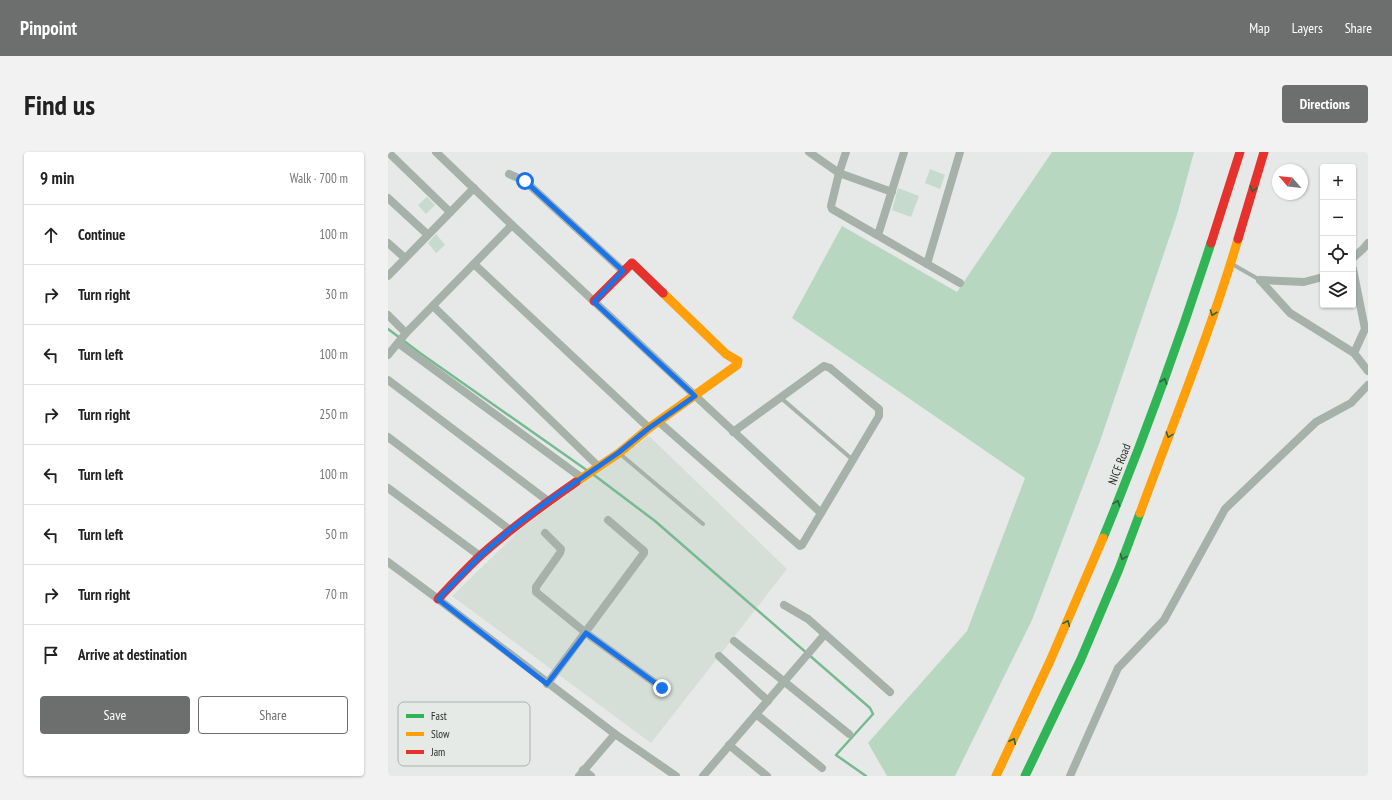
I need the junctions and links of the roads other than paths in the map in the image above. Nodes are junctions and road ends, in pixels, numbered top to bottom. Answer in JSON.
{"nodes":[{"id":1,"x":388,"y":152,"type":"edge"},
{"id":2,"x":436,"y":152,"type":"edge"},
{"id":3,"x":809,"y":152,"type":"edge"},
{"id":4,"x":846,"y":152,"type":"edge"},
{"id":5,"x":904,"y":152,"type":"edge"},
{"id":6,"x":960,"y":152,"type":"edge"},
{"id":7,"x":1240,"y":152,"type":"edge"},
{"id":8,"x":1264,"y":152,"type":"edge"},
{"id":9,"x":839,"y":173,"type":"junction"},
{"id":10,"x":509,"y":174,"type":"dead end"},
{"id":11,"x":474,"y":188,"type":"junction"},
{"id":12,"x":892,"y":192,"type":"junction"},
{"id":13,"x":388,"y":198,"type":"edge"},
{"id":14,"x":450,"y":212,"type":"junction"},
{"id":15,"x":512,"y":225,"type":"junction"},
{"id":16,"x":428,"y":234,"type":"junction"},
{"id":17,"x":878,"y":235,"type":"junction"},
{"id":18,"x":388,"y":243,"type":"edge"},
{"id":19,"x":1368,"y":243,"type":"edge"},
{"id":20,"x":1356,"y":255,"type":"edge"},
{"id":21,"x":405,"y":258,"type":"junction"},
{"id":22,"x":1230,"y":263,"type":"junction"},
{"id":23,"x":474,"y":264,"type":"junction"},
{"id":24,"x":927,"y":264,"type":"junction"},
{"id":25,"x":623,"y":271,"type":"junction"},
{"id":26,"x":1354,"y":272,"type":"edge"},
{"id":27,"x":388,"y":276,"type":"edge"},
{"id":28,"x":1320,"y":277,"type":"edge"},
{"id":29,"x":1260,"y":280,"type":"junction"},
{"id":30,"x":960,"y":283,"type":"dead end"},
{"id":31,"x":594,"y":302,"type":"junction"},
{"id":32,"x":433,"y":306,"type":"junction"},
{"id":33,"x":388,"y":315,"type":"edge"},
{"id":34,"x":406,"y":333,"type":"junction"},
{"id":35,"x":398,"y":343,"type":"junction"},
{"id":36,"x":1354,"y":353,"type":"junction"},
{"id":37,"x":388,"y":355,"type":"edge"},
{"id":38,"x":1368,"y":370,"type":"edge"},
{"id":39,"x":388,"y":380,"type":"edge"},
{"id":40,"x":1368,"y":385,"type":"edge"},
{"id":41,"x":695,"y":396,"type":"junction"},
{"id":42,"x":780,"y":397,"type":"junction"},
{"id":43,"x":659,"y":422,"type":"junction"},
{"id":44,"x":649,"y":428,"type":"junction"},
{"id":45,"x":733,"y":432,"type":"junction"},
{"id":46,"x":388,"y":437,"type":"edge"},
{"id":47,"x":618,"y":453,"type":"junction"},
{"id":48,"x":853,"y":460,"type":"junction"},
{"id":49,"x":599,"y":466,"type":"junction"},
{"id":50,"x":582,"y":478,"type":"junction"},
{"id":51,"x":388,"y":488,"type":"edge"},
{"id":52,"x":548,"y":501,"type":"junction"},
{"id":53,"x":821,"y":514,"type":"junction"},
{"id":54,"x":608,"y":520,"type":"dead end"},
{"id":55,"x":703,"y":524,"type":"dead end"},
{"id":56,"x":510,"y":530,"type":"junction"},
{"id":57,"x":545,"y":533,"type":"dead end"},
{"id":58,"x":480,"y":556,"type":"junction"},
{"id":59,"x":388,"y":562,"type":"edge"},
{"id":60,"x":438,"y":599,"type":"junction"},
{"id":61,"x":784,"y":605,"type":"dead end"},
{"id":62,"x":586,"y":633,"type":"junction"},
{"id":63,"x":825,"y":634,"type":"junction"},
{"id":64,"x":734,"y":641,"type":"dead end"},
{"id":65,"x":719,"y":656,"type":"dead end"},
{"id":66,"x":784,"y":682,"type":"junction"},
{"id":67,"x":547,"y":684,"type":"junction"},
{"id":68,"x":662,"y":688,"type":"dead end"},
{"id":69,"x":890,"y":692,"type":"dead end"},
{"id":70,"x":768,"y":701,"type":"junction"},
{"id":71,"x":756,"y":714,"type":"junction"},
{"id":72,"x":615,"y":734,"type":"junction"},
{"id":73,"x":849,"y":734,"type":"dead end"},
{"id":74,"x":729,"y":745,"type":"junction"},
{"id":75,"x":822,"y":768,"type":"dead end"},
{"id":76,"x":581,"y":773,"type":"edge"},
{"id":77,"x":590,"y":776,"type":"edge"},
{"id":78,"x":676,"y":776,"type":"edge"},
{"id":79,"x":703,"y":776,"type":"edge"},
{"id":80,"x":767,"y":776,"type":"edge"},
{"id":81,"x":996,"y":776,"type":"edge"},
{"id":82,"x":1026,"y":776,"type":"edge"},
{"id":83,"x":1070,"y":776,"type":"edge"}],
"edges":[{"from":1,"to":14,"type":"street"},
{"from":2,"to":11,"type":"street"},
{"from":3,"to":9,"type":"street"},
{"from":4,"to":9,"type":"street"},
{"from":5,"to":12,"type":"street"},
{"from":6,"to":24,"type":"street"},
{"from":81,"to":7,"type":"main road","name":"NICE Road","one_way":true},
{"from":8,"to":22,"type":"main road","one_way":true},
{"from":9,"to":12,"type":"street"},
{"from":9,"to":17,"type":"street"},
{"from":10,"to":25,"type":"street"},
{"from":11,"to":14,"type":"street"},
{"from":11,"to":15,"type":"street"},
{"from":12,"to":17,"type":"street"},
{"from":13,"to":16,"type":"street"},
{"from":14,"to":16,"type":"street"},
{"from":15,"to":23,"type":"street"},
{"from":15,"to":31,"type":"street"},
{"from":16,"to":21,"type":"street"},
{"from":17,"to":24,"type":"street"},
{"from":18,"to":21,"type":"street"},
{"from":19,"to":20,"type":"street"},
{"from":21,"to":27,"type":"street"},
{"from":22,"to":29,"type":"lane"},
{"from":22,"to":82,"type":"main road","one_way":true},
{"from":23,"to":32,"type":"street"},
{"from":23,"to":44,"type":"street"},
{"from":24,"to":30,"type":"street"},
{"from":25,"to":31,"type":"main road"},
{"from":25,"to":41,"type":"main road"},
{"from":26,"to":36,"type":"street"},
{"from":28,"to":29,"type":"street"},
{"from":29,"to":36,"type":"street"},
{"from":31,"to":41,"type":"street"},
{"from":32,"to":34,"type":"street"},
{"from":32,"to":49,"type":"street"},
{"from":33,"to":34,"type":"street"},
{"from":34,"to":35,"type":"street"},
{"from":35,"to":37,"type":"street"},
{"from":35,"to":50,"type":"street"},
{"from":36,"to":38,"type":"street"},
{"from":39,"to":52,"type":"street"},
{"from":40,"to":83,"type":"street"},
{"from":41,"to":43,"type":"main road"},
{"from":41,"to":45,"type":"street"},
{"from":42,"to":45,"type":"street"},
{"from":42,"to":48,"type":"lane"},
{"from":42,"to":48,"type":"street"},
{"from":43,"to":44,"type":"main road"},
{"from":43,"to":53,"type":"street"},
{"from":44,"to":47,"type":"main road"},
{"from":45,"to":53,"type":"street"},
{"from":46,"to":56,"type":"street"},
{"from":47,"to":49,"type":"main road"},
{"from":47,"to":55,"type":"lane"},
{"from":48,"to":53,"type":"street"},
{"from":49,"to":50,"type":"main road"},
{"from":50,"to":52,"type":"main road"},
{"from":51,"to":58,"type":"street"},
{"from":52,"to":56,"type":"main road"},
{"from":54,"to":62,"type":"street"},
{"from":56,"to":58,"type":"main road"},
{"from":57,"to":62,"type":"street"},
{"from":58,"to":60,"type":"main road"},
{"from":59,"to":60,"type":"street"},
{"from":60,"to":67,"type":"street"},
{"from":61,"to":63,"type":"street"},
{"from":62,"to":67,"type":"street"},
{"from":62,"to":68,"type":"street"},
{"from":63,"to":66,"type":"street"},
{"from":63,"to":69,"type":"street"},
{"from":64,"to":66,"type":"street"},
{"from":65,"to":70,"type":"street"},
{"from":66,"to":70,"type":"street"},
{"from":66,"to":73,"type":"street"},
{"from":67,"to":72,"type":"street"},
{"from":70,"to":71,"type":"street"},
{"from":71,"to":74,"type":"street"},
{"from":71,"to":75,"type":"street"},
{"from":72,"to":76,"type":"street"},
{"from":72,"to":78,"type":"street"},
{"from":74,"to":79,"type":"street"},
{"from":74,"to":80,"type":"street"},
{"from":76,"to":77,"type":"street"}]}
